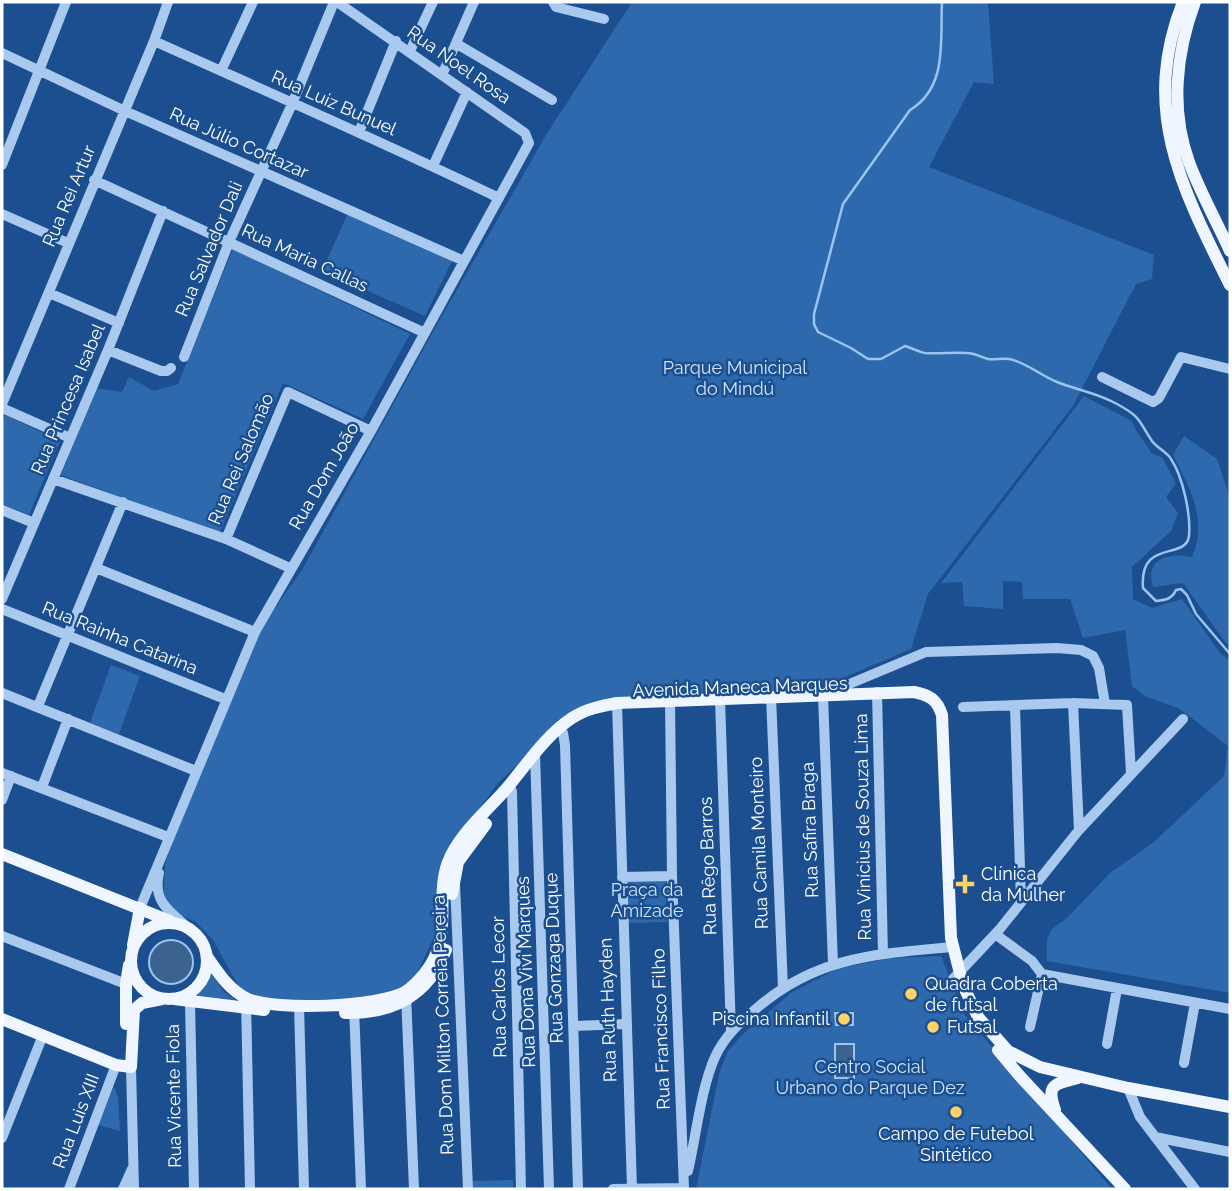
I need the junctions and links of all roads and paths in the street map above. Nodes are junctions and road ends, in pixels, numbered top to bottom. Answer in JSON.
{"nodes":[{"id":1,"x":66,"y":2,"type":"edge"},
{"id":2,"x":168,"y":2,"type":"edge"},
{"id":3,"x":253,"y":2,"type":"edge"},
{"id":4,"x":335,"y":2,"type":"edge"},
{"id":5,"x":433,"y":2,"type":"edge"},
{"id":6,"x":474,"y":2,"type":"edge"},
{"id":7,"x":553,"y":2,"type":"edge"},
{"id":8,"x":1192,"y":4,"type":"edge"},
{"id":9,"x":604,"y":19,"type":"dead end"},
{"id":10,"x":154,"y":41,"type":"junction"},
{"id":11,"x":396,"y":41,"type":"junction"},
{"id":12,"x":457,"y":44,"type":"junction"},
{"id":13,"x":410,"y":51,"type":"junction"},
{"id":14,"x":2,"y":53,"type":"edge"},
{"id":15,"x":40,"y":71,"type":"junction"},
{"id":16,"x":221,"y":71,"type":"junction"},
{"id":17,"x":442,"y":75,"type":"junction"},
{"id":18,"x":467,"y":92,"type":"junction"},
{"id":19,"x":552,"y":100,"type":"dead end"},
{"id":20,"x":292,"y":104,"type":"junction"},
{"id":21,"x":125,"y":111,"type":"junction"},
{"id":22,"x":359,"y":132,"type":"junction"},
{"id":23,"x":525,"y":133,"type":"joint"},
{"id":24,"x":2,"y":165,"type":"edge"},
{"id":25,"x":433,"y":166,"type":"junction"},
{"id":26,"x":261,"y":172,"type":"junction"},
{"id":27,"x":94,"y":180,"type":"junction"},
{"id":28,"x":499,"y":198,"type":"junction"},
{"id":29,"x":163,"y":211,"type":"junction"},
{"id":30,"x":2,"y":214,"type":"edge"},
{"id":31,"x":229,"y":242,"type":"junction"},
{"id":32,"x":68,"y":243,"type":"junction"},
{"id":33,"x":1230,"y":251,"type":"edge"},
{"id":34,"x":464,"y":261,"type":"junction"},
{"id":35,"x":1230,"y":285,"type":"edge"},
{"id":36,"x":49,"y":293,"type":"junction"},
{"id":37,"x":119,"y":323,"type":"junction"},
{"id":38,"x":425,"y":333,"type":"junction"},
{"id":39,"x":108,"y":350,"type":"junction"},
{"id":40,"x":184,"y":357,"type":"dead end"},
{"id":41,"x":171,"y":368,"type":"dead end"},
{"id":42,"x":1230,"y":369,"type":"edge"},
{"id":43,"x":1102,"y":377,"type":"dead end"},
{"id":44,"x":2,"y":406,"type":"edge"},
{"id":45,"x":371,"y":431,"type":"junction"},
{"id":46,"x":70,"y":438,"type":"junction"},
{"id":47,"x":53,"y":479,"type":"junction"},
{"id":48,"x":123,"y":502,"type":"junction"},
{"id":49,"x":2,"y":510,"type":"edge"},
{"id":50,"x":34,"y":523,"type":"junction"},
{"id":51,"x":226,"y":539,"type":"junction"},
{"id":52,"x":96,"y":568,"type":"junction"},
{"id":53,"x":290,"y":568,"type":"junction"},
{"id":54,"x":2,"y":598,"type":"edge"},
{"id":55,"x":2,"y":609,"type":"edge"},
{"id":56,"x":255,"y":632,"type":"junction"},
{"id":57,"x":67,"y":635,"type":"junction"},
{"id":58,"x":2,"y":693,"type":"edge"},
{"id":59,"x":877,"y":695,"type":"junction"},
{"id":60,"x":823,"y":698,"type":"junction"},
{"id":61,"x":225,"y":699,"type":"junction"},
{"id":62,"x":771,"y":699,"type":"junction"},
{"id":63,"x":720,"y":701,"type":"junction"},
{"id":64,"x":670,"y":703,"type":"junction"},
{"id":65,"x":1073,"y":703,"type":"junction"},
{"id":66,"x":1105,"y":704,"type":"junction"},
{"id":67,"x":38,"y":706,"type":"junction"},
{"id":68,"x":617,"y":706,"type":"junction"},
{"id":69,"x":1016,"y":706,"type":"junction"},
{"id":70,"x":962,"y":707,"type":"dead end"},
{"id":71,"x":68,"y":719,"type":"junction"},
{"id":72,"x":1183,"y":719,"type":"dead end"},
{"id":73,"x":562,"y":730,"type":"junction"},
{"id":74,"x":536,"y":758,"type":"junction"},
{"id":75,"x":196,"y":771,"type":"junction"},
{"id":76,"x":1131,"y":774,"type":"junction"},
{"id":77,"x":6,"y":775,"type":"edge"},
{"id":78,"x":42,"y":787,"type":"junction"},
{"id":79,"x":510,"y":789,"type":"junction"},
{"id":80,"x":2,"y":800,"type":"edge"},
{"id":81,"x":1079,"y":830,"type":"junction"},
{"id":82,"x":166,"y":842,"type":"junction"},
{"id":83,"x":2,"y":854,"type":"edge"},
{"id":84,"x":452,"y":867,"type":"junction"},
{"id":85,"x":672,"y":876,"type":"junction"},
{"id":86,"x":622,"y":877,"type":"junction"},
{"id":87,"x":1021,"y":902,"type":"junction"},
{"id":88,"x":140,"y":908,"type":"junction"},
{"id":89,"x":178,"y":924,"type":"junction"},
{"id":90,"x":995,"y":934,"type":"junction"},
{"id":91,"x":2,"y":936,"type":"edge"},
{"id":92,"x":949,"y":948,"type":"junction"},
{"id":93,"x":883,"y":954,"type":"junction"},
{"id":94,"x":132,"y":955,"type":"junction"},
{"id":95,"x":208,"y":958,"type":"junction"},
{"id":96,"x":833,"y":964,"type":"junction"},
{"id":97,"x":1042,"y":974,"type":"junction"},
{"id":98,"x":956,"y":976,"type":"junction"},
{"id":99,"x":126,"y":984,"type":"junction"},
{"id":100,"x":783,"y":988,"type":"junction"},
{"id":101,"x":1117,"y":989,"type":"junction"},
{"id":102,"x":407,"y":996,"type":"junction"},
{"id":103,"x":168,"y":999,"type":"junction"},
{"id":104,"x":190,"y":1002,"type":"junction"},
{"id":105,"x":1195,"y":1003,"type":"junction"},
{"id":106,"x":246,"y":1004,"type":"junction"},
{"id":107,"x":299,"y":1009,"type":"junction"},
{"id":108,"x":354,"y":1009,"type":"junction"},
{"id":109,"x":1230,"y":1009,"type":"edge"},
{"id":110,"x":2,"y":1019,"type":"edge"},
{"id":111,"x":626,"y":1024,"type":"junction"},
{"id":112,"x":574,"y":1026,"type":"junction"},
{"id":113,"x":1030,"y":1027,"type":"dead end"},
{"id":114,"x":732,"y":1032,"type":"junction"},
{"id":115,"x":43,"y":1035,"type":"junction"},
{"id":116,"x":1107,"y":1044,"type":"dead end"},
{"id":117,"x":131,"y":1048,"type":"junction"},
{"id":118,"x":1184,"y":1063,"type":"dead end"},
{"id":119,"x":116,"y":1065,"type":"junction"},
{"id":120,"x":131,"y":1067,"type":"junction"},
{"id":121,"x":1081,"y":1078,"type":"junction"},
{"id":122,"x":1128,"y":1088,"type":"junction"},
{"id":123,"x":1230,"y":1107,"type":"edge"},
{"id":124,"x":1057,"y":1117,"type":"junction"},
{"id":125,"x":5,"y":1122,"type":"edge"},
{"id":126,"x":1155,"y":1137,"type":"junction"},
{"id":127,"x":2,"y":1138,"type":"edge"},
{"id":128,"x":1230,"y":1152,"type":"edge"},
{"id":129,"x":134,"y":1164,"type":"junction"},
{"id":130,"x":69,"y":1189,"type":"edge"},
{"id":131,"x":123,"y":1189,"type":"edge"},
{"id":132,"x":134,"y":1189,"type":"edge"},
{"id":133,"x":194,"y":1189,"type":"edge"},
{"id":134,"x":250,"y":1189,"type":"edge"},
{"id":135,"x":304,"y":1189,"type":"edge"},
{"id":136,"x":361,"y":1189,"type":"edge"},
{"id":137,"x":414,"y":1189,"type":"edge"},
{"id":138,"x":468,"y":1189,"type":"edge"},
{"id":139,"x":521,"y":1189,"type":"edge"},
{"id":140,"x":549,"y":1189,"type":"edge"},
{"id":141,"x":578,"y":1189,"type":"edge"},
{"id":142,"x":613,"y":1189,"type":"edge"},
{"id":143,"x":632,"y":1189,"type":"edge"},
{"id":144,"x":684,"y":1189,"type":"edge"},
{"id":145,"x":1125,"y":1189,"type":"edge"},
{"id":146,"x":1195,"y":1189,"type":"edge"}],
"edges":[{"from":1,"to":15,"type":"street"},
{"from":2,"to":10,"type":"street","name":"Rua Rei Artur"},
{"from":3,"to":16,"type":"street"},
{"from":4,"to":11,"type":"street","name":"Rua Noel Rosa"},
{"from":4,"to":20,"type":"street","name":"Rua Salvador Dali"},
{"from":5,"to":13,"type":"street"},
{"from":6,"to":12,"type":"street"},
{"from":7,"to":9,"type":"street"},
{"from":8,"to":33,"type":"main road"},
{"from":8,"to":35,"type":"main road"},
{"from":10,"to":16,"type":"street","name":"Rua Luiz Bunuel"},
{"from":10,"to":21,"type":"street","name":"Rua Rei Artur"},
{"from":11,"to":13,"type":"street","name":"Rua Noel Rosa"},
{"from":11,"to":22,"type":"street"},
{"from":12,"to":17,"type":"street"},
{"from":12,"to":19,"type":"street"},
{"from":13,"to":17,"type":"street","name":"Rua Noel Rosa"},
{"from":14,"to":15,"type":"street","name":"Rua Júlio Cortazar"},
{"from":15,"to":21,"type":"street","name":"Rua Júlio Cortazar"},
{"from":15,"to":24,"type":"street"},
{"from":16,"to":20,"type":"street","name":"Rua Luiz Bunuel"},
{"from":17,"to":18,"type":"street","name":"Rua Noel Rosa"},
{"from":18,"to":23,"type":"street","name":"Rua Noel Rosa"},
{"from":18,"to":25,"type":"street"},
{"from":20,"to":22,"type":"street","name":"Rua Luiz Bunuel"},
{"from":20,"to":26,"type":"street","name":"Rua Salvador Dali"},
{"from":21,"to":26,"type":"street","name":"Rua Júlio Cortazar"},
{"from":21,"to":27,"type":"street","name":"Rua Rei Artur"},
{"from":22,"to":25,"type":"street","name":"Rua Luiz Bunuel"},
{"from":23,"to":28,"type":"street","name":"Rua Dom João"},
{"from":25,"to":28,"type":"street","name":"Rua Luiz Bunuel"},
{"from":26,"to":31,"type":"street","name":"Rua Salvador Dali"},
{"from":26,"to":34,"type":"street","name":"Rua Júlio Cortazar"},
{"from":27,"to":29,"type":"street","name":"Rua Maria Callas"},
{"from":27,"to":32,"type":"street","name":"Rua Rei Artur"},
{"from":28,"to":34,"type":"street","name":"Rua Dom João"},
{"from":29,"to":31,"type":"street","name":"Rua Maria Callas"},
{"from":29,"to":37,"type":"street","name":"Rua Princesa Isabel"},
{"from":30,"to":32,"type":"street"},
{"from":31,"to":38,"type":"street","name":"Rua Maria Callas"},
{"from":31,"to":40,"type":"street","name":"Rua Salvador Dali"},
{"from":32,"to":36,"type":"street","name":"Rua Rei Artur"},
{"from":34,"to":38,"type":"street","name":"Rua Dom João"},
{"from":36,"to":37,"type":"street"},
{"from":36,"to":44,"type":"street","name":"Rua Rei Artur"},
{"from":37,"to":39,"type":"street","name":"Rua Princesa Isabel"},
{"from":38,"to":45,"type":"street","name":"Rua Dom João"},
{"from":39,"to":41,"type":"street"},
{"from":39,"to":46,"type":"street","name":"Rua Princesa Isabel"},
{"from":42,"to":43,"type":"street"},
{"from":44,"to":46,"type":"street"},
{"from":45,"to":51,"type":"street","name":"Rua Rei Salomão"},
{"from":45,"to":53,"type":"street","name":"Rua Dom João"},
{"from":46,"to":47,"type":"street","name":"Rua Princesa Isabel"},
{"from":47,"to":48,"type":"street"},
{"from":47,"to":50,"type":"street","name":"Rua Princesa Isabel"},
{"from":48,"to":51,"type":"street"},
{"from":48,"to":52,"type":"street"},
{"from":49,"to":50,"type":"street"},
{"from":50,"to":54,"type":"street","name":"Rua Princesa Isabel"},
{"from":51,"to":53,"type":"street"},
{"from":52,"to":56,"type":"street"},
{"from":52,"to":57,"type":"street"},
{"from":53,"to":56,"type":"street","name":"Rua Dom João"},
{"from":55,"to":57,"type":"street","name":"Rua Rainha Catarina"},
{"from":56,"to":61,"type":"street","name":"Rua Dom João"},
{"from":57,"to":61,"type":"street","name":"Rua Rainha Catarina"},
{"from":57,"to":67,"type":"street"},
{"from":58,"to":67,"type":"street"},
{"from":59,"to":60,"type":"main road","name":"Avenida Maneca Marques"},
{"from":59,"to":92,"type":"main road","name":"Avenida Maneca Marques"},
{"from":59,"to":93,"type":"street","name":"Rua Vinícius de Souza Lima"},
{"from":60,"to":62,"type":"main road","name":"Avenida Maneca Marques"},
{"from":60,"to":66,"type":"street"},
{"from":60,"to":96,"type":"street","name":"Rua Safira Braga"},
{"from":61,"to":75,"type":"street","name":"Rua Dom João"},
{"from":62,"to":63,"type":"main road","name":"Avenida Maneca Marques"},
{"from":62,"to":100,"type":"street","name":"Rua Camila Monteiro"},
{"from":63,"to":64,"type":"main road","name":"Avenida Maneca Marques"},
{"from":63,"to":114,"type":"street","name":"Rua Rêgo Barros"},
{"from":64,"to":68,"type":"main road","name":"Avenida Maneca Marques"},
{"from":64,"to":85,"type":"street","name":"Rua Francisco Filho"},
{"from":65,"to":66,"type":"street"},
{"from":65,"to":69,"type":"street"},
{"from":65,"to":81,"type":"street"},
{"from":66,"to":76,"type":"street"},
{"from":67,"to":71,"type":"street"},
{"from":68,"to":73,"type":"main road","name":"Avenida Maneca Marques"},
{"from":68,"to":86,"type":"street","name":"Rua Ruth Hayden"},
{"from":69,"to":70,"type":"street"},
{"from":69,"to":87,"type":"street"},
{"from":71,"to":75,"type":"street"},
{"from":71,"to":78,"type":"street"},
{"from":72,"to":76,"type":"street"},
{"from":73,"to":74,"type":"main road","name":"Avenida Maneca Marques"},
{"from":73,"to":112,"type":"street","name":"Rua Gonzaga Duque"},
{"from":74,"to":79,"type":"main road","name":"Avenida Maneca Marques"},
{"from":74,"to":140,"type":"street","name":"Rua Dona Vivi Marques"},
{"from":75,"to":82,"type":"street","name":"Rua Dom João"},
{"from":76,"to":81,"type":"street"},
{"from":77,"to":78,"type":"street"},
{"from":77,"to":80,"type":"street"},
{"from":78,"to":82,"type":"street"},
{"from":79,"to":84,"type":"main road","name":"Avenida Maneca Marques"},
{"from":79,"to":139,"type":"street","name":"Rua Carlos Lecor"},
{"from":81,"to":87,"type":"street"},
{"from":82,"to":88,"type":"street","name":"Rua Dom João"},
{"from":82,"to":89,"type":"street","name":"Rua Dom João"},
{"from":83,"to":88,"type":"main road"},
{"from":84,"to":102,"type":"main road","name":"Avenida Maneca Marques"},
{"from":84,"to":138,"type":"street","name":"Rua Dom Milton Correia Pereira"},
{"from":85,"to":86,"type":"street"},
{"from":85,"to":144,"type":"street","name":"Rua Francisco Filho"},
{"from":86,"to":111,"type":"street","name":"Rua Ruth Hayden"},
{"from":87,"to":90,"type":"street"},
{"from":88,"to":89,"type":"main road"},
{"from":88,"to":94,"type":"main road","name":"Rua Dom João"},
{"from":89,"to":94,"type":"main road"},
{"from":89,"to":95,"type":"main road"},
{"from":90,"to":97,"type":"street"},
{"from":90,"to":98,"type":"street"},
{"from":91,"to":99,"type":"street"},
{"from":92,"to":93,"type":"street"},
{"from":92,"to":98,"type":"main road","name":"Avenida Maneca Marques"},
{"from":93,"to":96,"type":"street"},
{"from":94,"to":99,"type":"main road","name":"Rua Dom João"},
{"from":94,"to":103,"type":"main road"},
{"from":95,"to":103,"type":"main road"},
{"from":95,"to":106,"type":"main road"},
{"from":96,"to":100,"type":"street"},
{"from":97,"to":101,"type":"street"},
{"from":97,"to":113,"type":"street"},
{"from":98,"to":121,"type":"main road","name":"Avenida Maneca Marques"},
{"from":98,"to":124,"type":"main road","name":"Avenida Maneca Marques"},
{"from":99,"to":117,"type":"main road","name":"Rua Dom João"},
{"from":100,"to":114,"type":"street"},
{"from":101,"to":105,"type":"street"},
{"from":101,"to":116,"type":"street"},
{"from":102,"to":108,"type":"main road","name":"Avenida Maneca Marques"},
{"from":102,"to":137,"type":"street"},
{"from":103,"to":104,"type":"main road","name":"Avenida Maneca Marques"},
{"from":103,"to":117,"type":"main road"},
{"from":104,"to":106,"type":"main road","name":"Avenida Maneca Marques"},
{"from":104,"to":133,"type":"street","name":"Rua Vicente Fiola"},
{"from":105,"to":109,"type":"street"},
{"from":105,"to":118,"type":"street"},
{"from":106,"to":107,"type":"main road","name":"Avenida Maneca Marques"},
{"from":106,"to":134,"type":"street"},
{"from":107,"to":108,"type":"main road","name":"Avenida Maneca Marques"},
{"from":107,"to":135,"type":"street"},
{"from":108,"to":136,"type":"street"},
{"from":110,"to":115,"type":"main road"},
{"from":111,"to":112,"type":"street"},
{"from":111,"to":143,"type":"street","name":"Rua Ruth Hayden"},
{"from":112,"to":141,"type":"street","name":"Rua Gonzaga Duque"},
{"from":114,"to":144,"type":"street"},
{"from":115,"to":119,"type":"main road"},
{"from":115,"to":125,"type":"street"},
{"from":117,"to":120,"type":"main road"},
{"from":119,"to":120,"type":"main road"},
{"from":119,"to":130,"type":"street","name":"Rua Luis XIII"},
{"from":120,"to":129,"type":"street"},
{"from":121,"to":122,"type":"main road","name":"Avenida Maneca Marques"},
{"from":121,"to":124,"type":"main road"},
{"from":122,"to":123,"type":"main road","name":"Avenida Maneca Marques"},
{"from":122,"to":126,"type":"street"},
{"from":124,"to":145,"type":"main road","name":"Avenida Maneca Marques"},
{"from":125,"to":127,"type":"street"},
{"from":126,"to":128,"type":"street"},
{"from":126,"to":146,"type":"street"},
{"from":129,"to":131,"type":"street"},
{"from":129,"to":132,"type":"street"},
{"from":142,"to":143,"type":"street"},
{"from":143,"to":144,"type":"street"}]}
